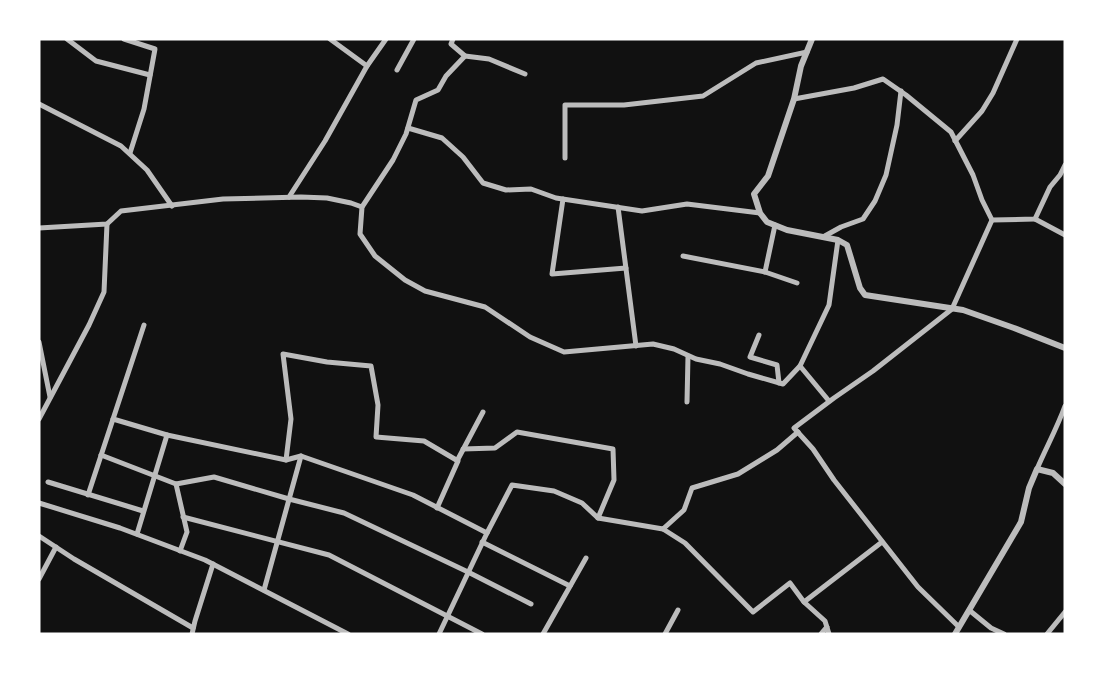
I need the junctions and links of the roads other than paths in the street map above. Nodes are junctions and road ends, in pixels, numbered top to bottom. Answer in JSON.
{"nodes":[{"id":1,"x":67,"y":39,"type":"edge"},
{"id":2,"x":124,"y":39,"type":"edge"},
{"id":3,"x":330,"y":39,"type":"edge"},
{"id":4,"x":386,"y":39,"type":"edge"},
{"id":5,"x":414,"y":39,"type":"edge"},
{"id":6,"x":453,"y":39,"type":"edge"},
{"id":7,"x":812,"y":39,"type":"edge"},
{"id":8,"x":1017,"y":39,"type":"edge"},
{"id":9,"x":76,"y":41,"type":"edge"},
{"id":10,"x":807,"y":52,"type":"junction"},
{"id":11,"x":465,"y":56,"type":"junction"},
{"id":12,"x":367,"y":66,"type":"junction"},
{"id":13,"x":397,"y":70,"type":"dead end"},
{"id":14,"x":525,"y":74,"type":"dead end"},
{"id":15,"x":150,"y":75,"type":"junction"},
{"id":16,"x":901,"y":91,"type":"junction"},
{"id":17,"x":794,"y":99,"type":"junction"},
{"id":18,"x":39,"y":104,"type":"edge"},
{"id":19,"x":408,"y":128,"type":"junction"},
{"id":20,"x":955,"y":141,"type":"junction"},
{"id":21,"x":130,"y":153,"type":"junction"},
{"id":22,"x":565,"y":158,"type":"dead end"},
{"id":23,"x":1065,"y":165,"type":"edge"},
{"id":24,"x":289,"y":197,"type":"junction"},
{"id":25,"x":563,"y":199,"type":"junction"},
{"id":26,"x":172,"y":206,"type":"junction"},
{"id":27,"x":362,"y":207,"type":"junction"},
{"id":28,"x":618,"y":207,"type":"junction"},
{"id":29,"x":760,"y":213,"type":"junction"},
{"id":30,"x":1035,"y":219,"type":"junction"},
{"id":31,"x":992,"y":220,"type":"junction"},
{"id":32,"x":107,"y":224,"type":"junction"},
{"id":33,"x":775,"y":225,"type":"junction"},
{"id":34,"x":39,"y":228,"type":"edge"},
{"id":35,"x":1065,"y":235,"type":"edge"},
{"id":36,"x":823,"y":237,"type":"junction"},
{"id":37,"x":838,"y":240,"type":"junction"},
{"id":38,"x":683,"y":256,"type":"dead end"},
{"id":39,"x":626,"y":268,"type":"junction"},
{"id":40,"x":765,"y":272,"type":"junction"},
{"id":41,"x":797,"y":283,"type":"dead end"},
{"id":42,"x":952,"y":309,"type":"junction"},
{"id":43,"x":144,"y":325,"type":"dead end"},
{"id":44,"x":759,"y":335,"type":"dead end"},
{"id":45,"x":39,"y":342,"type":"edge"},
{"id":46,"x":636,"y":346,"type":"junction"},
{"id":47,"x":1065,"y":348,"type":"edge"},
{"id":48,"x":688,"y":356,"type":"junction"},
{"id":49,"x":800,"y":366,"type":"junction"},
{"id":50,"x":779,"y":383,"type":"junction"},
{"id":51,"x":50,"y":398,"type":"junction"},
{"id":52,"x":829,"y":401,"type":"junction"},
{"id":53,"x":39,"y":402,"type":"edge"},
{"id":54,"x":687,"y":402,"type":"dead end"},
{"id":55,"x":46,"y":405,"type":"junction"},
{"id":56,"x":1065,"y":406,"type":"edge"},
{"id":57,"x":483,"y":412,"type":"dead end"},
{"id":58,"x":39,"y":419,"type":"edge"},
{"id":59,"x":113,"y":419,"type":"junction"},
{"id":60,"x":798,"y":432,"type":"junction"},
{"id":61,"x":166,"y":435,"type":"junction"},
{"id":62,"x":463,"y":449,"type":"junction"},
{"id":63,"x":101,"y":455,"type":"junction"},
{"id":64,"x":301,"y":456,"type":"junction"},
{"id":65,"x":286,"y":460,"type":"junction"},
{"id":66,"x":457,"y":461,"type":"junction"},
{"id":67,"x":1037,"y":469,"type":"junction"},
{"id":68,"x":154,"y":476,"type":"junction"},
{"id":69,"x":48,"y":482,"type":"dead end"},
{"id":70,"x":176,"y":484,"type":"junction"},
{"id":71,"x":1065,"y":484,"type":"edge"},
{"id":72,"x":88,"y":495,"type":"junction"},
{"id":73,"x":289,"y":499,"type":"junction"},
{"id":74,"x":39,"y":503,"type":"edge"},
{"id":75,"x":437,"y":508,"type":"junction"},
{"id":76,"x":143,"y":511,"type":"junction"},
{"id":77,"x":183,"y":517,"type":"junction"},
{"id":78,"x":598,"y":518,"type":"junction"},
{"id":79,"x":663,"y":529,"type":"junction"},
{"id":80,"x":487,"y":533,"type":"junction"},
{"id":81,"x":136,"y":534,"type":"junction"},
{"id":82,"x":39,"y":536,"type":"edge"},
{"id":83,"x":277,"y":542,"type":"junction"},
{"id":84,"x":482,"y":542,"type":"junction"},
{"id":85,"x":882,"y":542,"type":"junction"},
{"id":86,"x":56,"y":547,"type":"junction"},
{"id":87,"x":180,"y":550,"type":"junction"},
{"id":88,"x":586,"y":558,"type":"dead end"},
{"id":89,"x":213,"y":564,"type":"junction"},
{"id":90,"x":468,"y":572,"type":"junction"},
{"id":91,"x":39,"y":579,"type":"edge"},
{"id":92,"x":570,"y":585,"type":"junction"},
{"id":93,"x":264,"y":590,"type":"junction"},
{"id":94,"x":804,"y":602,"type":"junction"},
{"id":95,"x":531,"y":604,"type":"dead end"},
{"id":96,"x":678,"y":610,"type":"dead end"},
{"id":97,"x":969,"y":610,"type":"junction"},
{"id":98,"x":1065,"y":612,"type":"edge"},
{"id":99,"x":447,"y":616,"type":"junction"},
{"id":100,"x":827,"y":627,"type":"junction"},
{"id":101,"x":959,"y":627,"type":"junction"},
{"id":102,"x":193,"y":631,"type":"edge"},
{"id":103,"x":348,"y":634,"type":"edge"},
{"id":104,"x":439,"y":634,"type":"edge"},
{"id":105,"x":482,"y":634,"type":"edge"},
{"id":106,"x":543,"y":634,"type":"edge"},
{"id":107,"x":665,"y":634,"type":"edge"},
{"id":108,"x":820,"y":634,"type":"edge"},
{"id":109,"x":829,"y":634,"type":"edge"},
{"id":110,"x":955,"y":634,"type":"edge"},
{"id":111,"x":1004,"y":634,"type":"edge"},
{"id":112,"x":1047,"y":634,"type":"edge"}],
"edges":[{"from":1,"to":9,"type":"street"},
{"from":2,"to":15,"type":"street"},
{"from":3,"to":12,"type":"street"},
{"from":4,"to":12,"type":"street"},
{"from":5,"to":13,"type":"street"},
{"from":6,"to":11,"type":"street"},
{"from":7,"to":10,"type":"street"},
{"from":8,"to":20,"type":"street"},
{"from":9,"to":15,"type":"street"},
{"from":10,"to":17,"type":"street"},
{"from":10,"to":22,"type":"street"},
{"from":11,"to":14,"type":"street"},
{"from":11,"to":19,"type":"street"},
{"from":12,"to":24,"type":"street"},
{"from":15,"to":21,"type":"street"},
{"from":16,"to":17,"type":"street"},
{"from":16,"to":20,"type":"street"},
{"from":16,"to":36,"type":"street"},
{"from":17,"to":29,"type":"street"},
{"from":18,"to":21,"type":"street"},
{"from":19,"to":25,"type":"street"},
{"from":19,"to":27,"type":"street"},
{"from":20,"to":31,"type":"street"},
{"from":21,"to":26,"type":"street"},
{"from":23,"to":30,"type":"street"},
{"from":24,"to":26,"type":"street"},
{"from":24,"to":27,"type":"street"},
{"from":25,"to":28,"type":"street"},
{"from":25,"to":39,"type":"street"},
{"from":26,"to":32,"type":"street"},
{"from":27,"to":46,"type":"street"},
{"from":28,"to":29,"type":"street"},
{"from":28,"to":39,"type":"street"},
{"from":29,"to":33,"type":"street"},
{"from":30,"to":31,"type":"street"},
{"from":30,"to":35,"type":"street"},
{"from":31,"to":42,"type":"street"},
{"from":32,"to":34,"type":"street"},
{"from":32,"to":51,"type":"street"},
{"from":33,"to":36,"type":"street"},
{"from":33,"to":40,"type":"street"},
{"from":36,"to":37,"type":"street"},
{"from":37,"to":42,"type":"street"},
{"from":37,"to":49,"type":"street"},
{"from":38,"to":40,"type":"street"},
{"from":39,"to":46,"type":"street"},
{"from":40,"to":41,"type":"street"},
{"from":42,"to":47,"type":"street"},
{"from":42,"to":52,"type":"street"},
{"from":43,"to":59,"type":"street"},
{"from":44,"to":50,"type":"street"},
{"from":45,"to":51,"type":"street"},
{"from":46,"to":48,"type":"street"},
{"from":48,"to":50,"type":"street"},
{"from":48,"to":54,"type":"street"},
{"from":49,"to":50,"type":"street"},
{"from":49,"to":52,"type":"street"},
{"from":51,"to":55,"type":"street"},
{"from":52,"to":60,"type":"street"},
{"from":53,"to":55,"type":"street"},
{"from":55,"to":58,"type":"street"},
{"from":56,"to":67,"type":"street"},
{"from":57,"to":62,"type":"street"},
{"from":59,"to":61,"type":"street"},
{"from":59,"to":63,"type":"street"},
{"from":60,"to":79,"type":"street"},
{"from":60,"to":85,"type":"street"},
{"from":61,"to":65,"type":"street"},
{"from":61,"to":68,"type":"street"},
{"from":62,"to":66,"type":"street"},
{"from":62,"to":78,"type":"street"},
{"from":63,"to":68,"type":"street"},
{"from":63,"to":72,"type":"street"},
{"from":64,"to":65,"type":"street"},
{"from":64,"to":73,"type":"street"},
{"from":64,"to":75,"type":"street"},
{"from":65,"to":66,"type":"street"},
{"from":66,"to":75,"type":"street"},
{"from":67,"to":71,"type":"street"},
{"from":67,"to":97,"type":"street"},
{"from":68,"to":70,"type":"street"},
{"from":68,"to":76,"type":"street"},
{"from":69,"to":72,"type":"street"},
{"from":70,"to":73,"type":"street"},
{"from":70,"to":77,"type":"street"},
{"from":72,"to":76,"type":"street"},
{"from":73,"to":83,"type":"street"},
{"from":73,"to":90,"type":"street"},
{"from":74,"to":81,"type":"street"},
{"from":75,"to":80,"type":"street"},
{"from":76,"to":81,"type":"street"},
{"from":77,"to":83,"type":"street"},
{"from":77,"to":87,"type":"street"},
{"from":78,"to":79,"type":"street"},
{"from":78,"to":80,"type":"street"},
{"from":79,"to":94,"type":"street"},
{"from":80,"to":84,"type":"street"},
{"from":81,"to":87,"type":"street"},
{"from":82,"to":86,"type":"street"},
{"from":83,"to":93,"type":"street"},
{"from":83,"to":99,"type":"street"},
{"from":84,"to":90,"type":"street"},
{"from":84,"to":92,"type":"street"},
{"from":85,"to":94,"type":"street"},
{"from":85,"to":101,"type":"street"},
{"from":86,"to":91,"type":"street"},
{"from":86,"to":102,"type":"street"},
{"from":87,"to":89,"type":"street"},
{"from":88,"to":92,"type":"street"},
{"from":89,"to":93,"type":"street"},
{"from":89,"to":102,"type":"street"},
{"from":90,"to":95,"type":"street"},
{"from":90,"to":99,"type":"street"},
{"from":92,"to":106,"type":"street"},
{"from":93,"to":103,"type":"street"},
{"from":94,"to":100,"type":"street"},
{"from":96,"to":107,"type":"street"},
{"from":97,"to":101,"type":"street"},
{"from":97,"to":111,"type":"street"},
{"from":98,"to":112,"type":"street"},
{"from":99,"to":104,"type":"street"},
{"from":99,"to":105,"type":"street"},
{"from":100,"to":108,"type":"street"},
{"from":100,"to":109,"type":"street"},
{"from":101,"to":110,"type":"street"}]}
